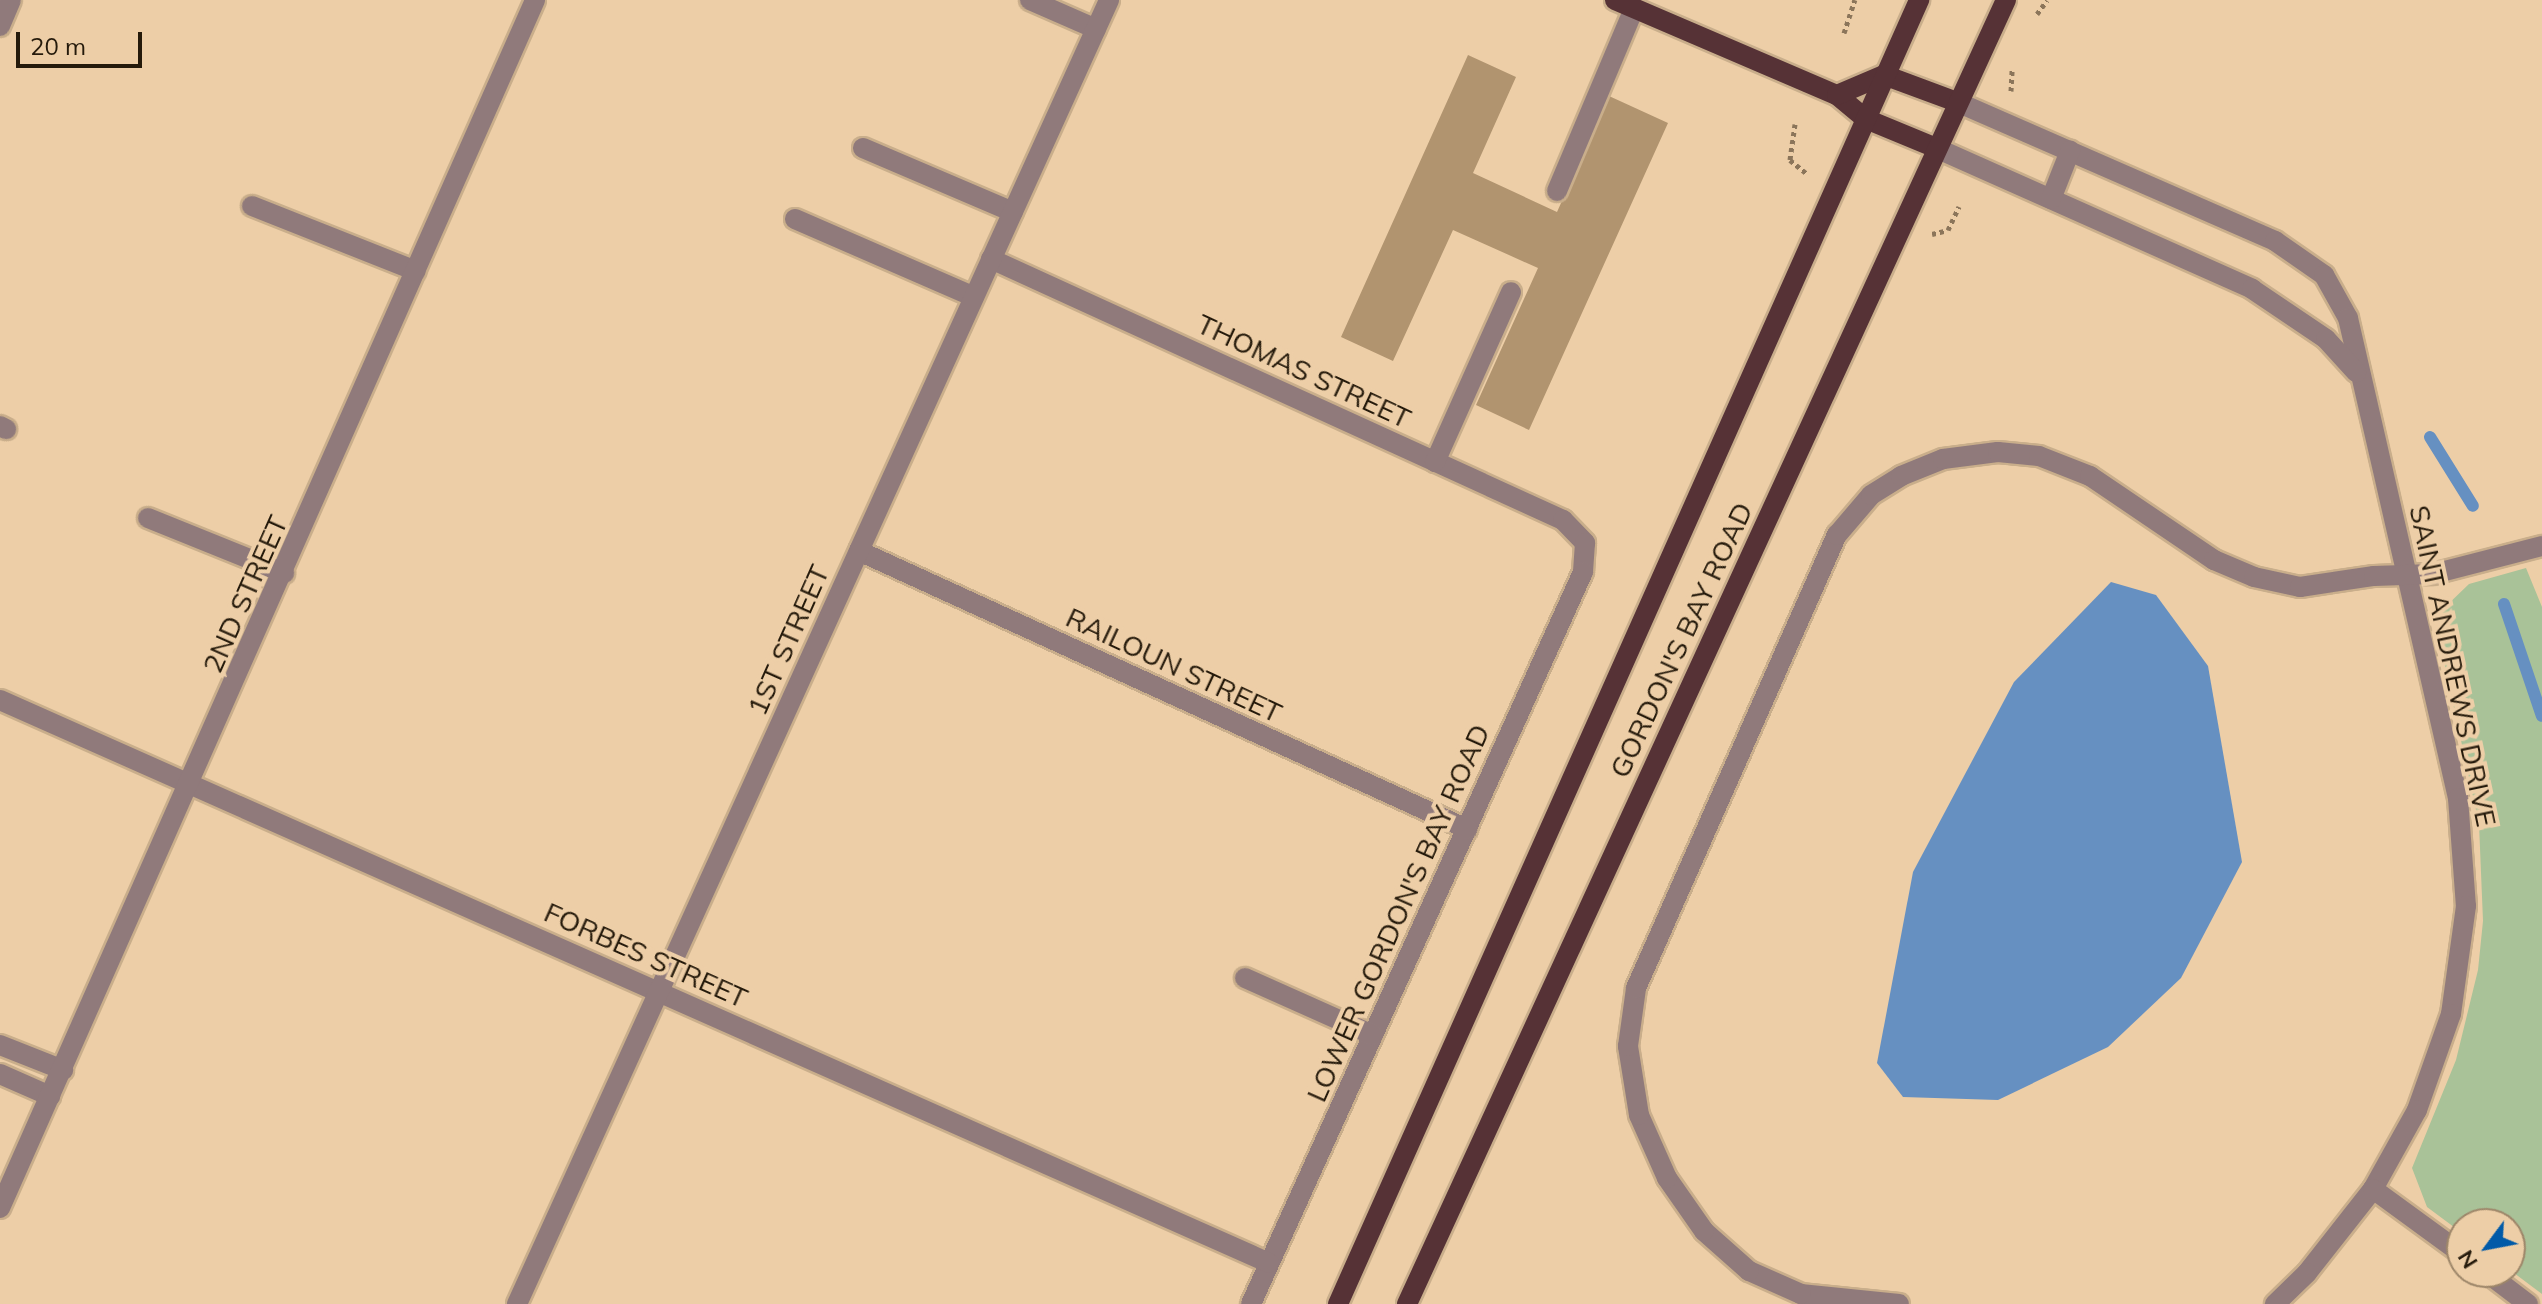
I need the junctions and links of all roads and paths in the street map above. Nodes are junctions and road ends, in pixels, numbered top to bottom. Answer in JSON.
{"nodes":[{"id":1,"x":11,"y":0,"type":"edge"},
{"id":2,"x":535,"y":0,"type":"edge"},
{"id":3,"x":1030,"y":0,"type":"edge"},
{"id":4,"x":1109,"y":0,"type":"edge"},
{"id":5,"x":1615,"y":0,"type":"edge"},
{"id":6,"x":1855,"y":0,"type":"edge"},
{"id":7,"x":1919,"y":0,"type":"edge"},
{"id":8,"x":2006,"y":0,"type":"edge"},
{"id":9,"x":1634,"y":9,"type":"junction"},
{"id":10,"x":0,"y":26,"type":"edge"},
{"id":11,"x":1096,"y":29,"type":"junction"},
{"id":12,"x":1844,"y":33,"type":"dead end"},
{"id":13,"x":1884,"y":75,"type":"junction"},
{"id":14,"x":1837,"y":95,"type":"junction"},
{"id":15,"x":1957,"y":102,"type":"junction"},
{"id":16,"x":1866,"y":119,"type":"junction"},
{"id":17,"x":1795,"y":124,"type":"dead end"},
{"id":18,"x":863,"y":148,"type":"dead end"},
{"id":19,"x":1936,"y":148,"type":"junction"},
{"id":20,"x":2070,"y":151,"type":"junction"},
{"id":21,"x":1808,"y":175,"type":"dead end"},
{"id":22,"x":1557,"y":191,"type":"dead end"},
{"id":23,"x":2051,"y":199,"type":"junction"},
{"id":24,"x":252,"y":206,"type":"dead end"},
{"id":25,"x":1959,"y":206,"type":"dead end"},
{"id":26,"x":1013,"y":212,"type":"junction"},
{"id":27,"x":795,"y":219,"type":"dead end"},
{"id":28,"x":1932,"y":234,"type":"dead end"},
{"id":29,"x":991,"y":259,"type":"junction"},
{"id":30,"x":416,"y":271,"type":"junction"},
{"id":31,"x":1511,"y":292,"type":"dead end"},
{"id":32,"x":974,"y":297,"type":"junction"},
{"id":33,"x":2356,"y":372,"type":"junction"},
{"id":34,"x":1435,"y":462,"type":"junction"},
{"id":35,"x":148,"y":518,"type":"dead end"},
{"id":36,"x":1585,"y":543,"type":"joint"},
{"id":37,"x":2542,"y":546,"type":"edge"},
{"id":38,"x":859,"y":551,"type":"junction"},
{"id":39,"x":284,"y":573,"type":"junction"},
{"id":40,"x":2408,"y":575,"type":"junction"},
{"id":41,"x":0,"y":700,"type":"edge"},
{"id":42,"x":192,"y":784,"type":"junction"},
{"id":43,"x":1467,"y":829,"type":"junction"},
{"id":44,"x":1245,"y":978,"type":"dead end"},
{"id":45,"x":659,"y":991,"type":"junction"},
{"id":46,"x":1373,"y":1035,"type":"junction"},
{"id":47,"x":0,"y":1045,"type":"edge"},
{"id":48,"x":63,"y":1070,"type":"junction"},
{"id":49,"x":0,"y":1074,"type":"edge"},
{"id":50,"x":50,"y":1096,"type":"junction"},
{"id":51,"x":2373,"y":1189,"type":"junction"},
{"id":52,"x":0,"y":1208,"type":"edge"},
{"id":53,"x":2446,"y":1242,"type":"edge"},
{"id":54,"x":1269,"y":1263,"type":"junction"},
{"id":55,"x":2507,"y":1288,"type":"edge"},
{"id":56,"x":517,"y":1304,"type":"edge"},
{"id":57,"x":1251,"y":1304,"type":"edge"},
{"id":58,"x":1338,"y":1304,"type":"edge"},
{"id":59,"x":1407,"y":1304,"type":"edge"},
{"id":60,"x":1899,"y":1304,"type":"edge"},
{"id":61,"x":2275,"y":1304,"type":"edge"},
{"id":62,"x":2528,"y":1304,"type":"edge"}],
"edges":[{"from":1,"to":10,"type":"street"},
{"from":2,"to":30,"type":"street","name":"2ND STREET"},
{"from":3,"to":11,"type":"street"},
{"from":4,"to":11,"type":"street","name":"1ST STREET"},
{"from":5,"to":9,"type":"main road"},
{"from":6,"to":12,"type":"path"},
{"from":7,"to":13,"type":"main road","name":"GORDON'S BAY ROAD"},
{"from":8,"to":15,"type":"main road","name":"GORDON'S BAY ROAD"},
{"from":9,"to":14,"type":"main road"},
{"from":9,"to":22,"type":"street"},
{"from":11,"to":26,"type":"street","name":"1ST STREET"},
{"from":13,"to":14,"type":"main road"},
{"from":13,"to":15,"type":"main road"},
{"from":13,"to":16,"type":"main road","name":"GORDON'S BAY ROAD"},
{"from":14,"to":16,"type":"main road"},
{"from":15,"to":19,"type":"main road","name":"GORDON'S BAY ROAD"},
{"from":15,"to":20,"type":"street","name":"SAINT ANDREWS DRIVE"},
{"from":16,"to":19,"type":"main road"},
{"from":16,"to":58,"type":"main road","name":"GORDON'S BAY ROAD"},
{"from":17,"to":21,"type":"path"},
{"from":18,"to":26,"type":"street"},
{"from":19,"to":23,"type":"street","name":"SAINT ANDREWS DRIVE"},
{"from":19,"to":59,"type":"main road","name":"GORDON'S BAY ROAD"},
{"from":20,"to":23,"type":"street"},
{"from":20,"to":33,"type":"street","name":"SAINT ANDREWS DRIVE"},
{"from":23,"to":33,"type":"street","name":"SAINT ANDREWS DRIVE"},
{"from":24,"to":30,"type":"street"},
{"from":25,"to":28,"type":"path"},
{"from":26,"to":29,"type":"street","name":"1ST STREET"},
{"from":27,"to":32,"type":"street"},
{"from":29,"to":32,"type":"street","name":"1ST STREET"},
{"from":29,"to":34,"type":"street","name":"THOMAS STREET"},
{"from":30,"to":39,"type":"street","name":"2ND STREET"},
{"from":31,"to":34,"type":"street"},
{"from":32,"to":38,"type":"street","name":"1ST STREET"},
{"from":33,"to":40,"type":"street","name":"SAINT ANDREWS DRIVE"},
{"from":34,"to":36,"type":"street","name":"THOMAS STREET"},
{"from":35,"to":39,"type":"street"},
{"from":36,"to":43,"type":"street","name":"LOWER GORDON'S BAY ROAD"},
{"from":37,"to":40,"type":"street"},
{"from":38,"to":43,"type":"street","name":"RAILOUN STREET"},
{"from":38,"to":45,"type":"street","name":"1ST STREET"},
{"from":39,"to":42,"type":"street","name":"2ND STREET"},
{"from":40,"to":51,"type":"street","name":"SAINT ANDREWS DRIVE"},
{"from":40,"to":60,"type":"street"},
{"from":41,"to":42,"type":"street","name":"FORBES STREET"},
{"from":42,"to":45,"type":"street","name":"FORBES STREET"},
{"from":42,"to":48,"type":"street","name":"2ND STREET"},
{"from":43,"to":46,"type":"street","name":"LOWER GORDON'S BAY ROAD"},
{"from":44,"to":46,"type":"street"},
{"from":45,"to":54,"type":"street","name":"FORBES STREET"},
{"from":45,"to":56,"type":"street","name":"1ST STREET"},
{"from":46,"to":54,"type":"street","name":"LOWER GORDON'S BAY ROAD"},
{"from":47,"to":48,"type":"street"},
{"from":48,"to":50,"type":"street","name":"2ND STREET"},
{"from":49,"to":50,"type":"street"},
{"from":50,"to":52,"type":"street","name":"2ND STREET"},
{"from":51,"to":53,"type":"street"},
{"from":51,"to":61,"type":"street","name":"SAINT ANDREWS DRIVE"},
{"from":54,"to":57,"type":"street","name":"LOWER GORDON'S BAY ROAD"},
{"from":55,"to":62,"type":"street"}]}
